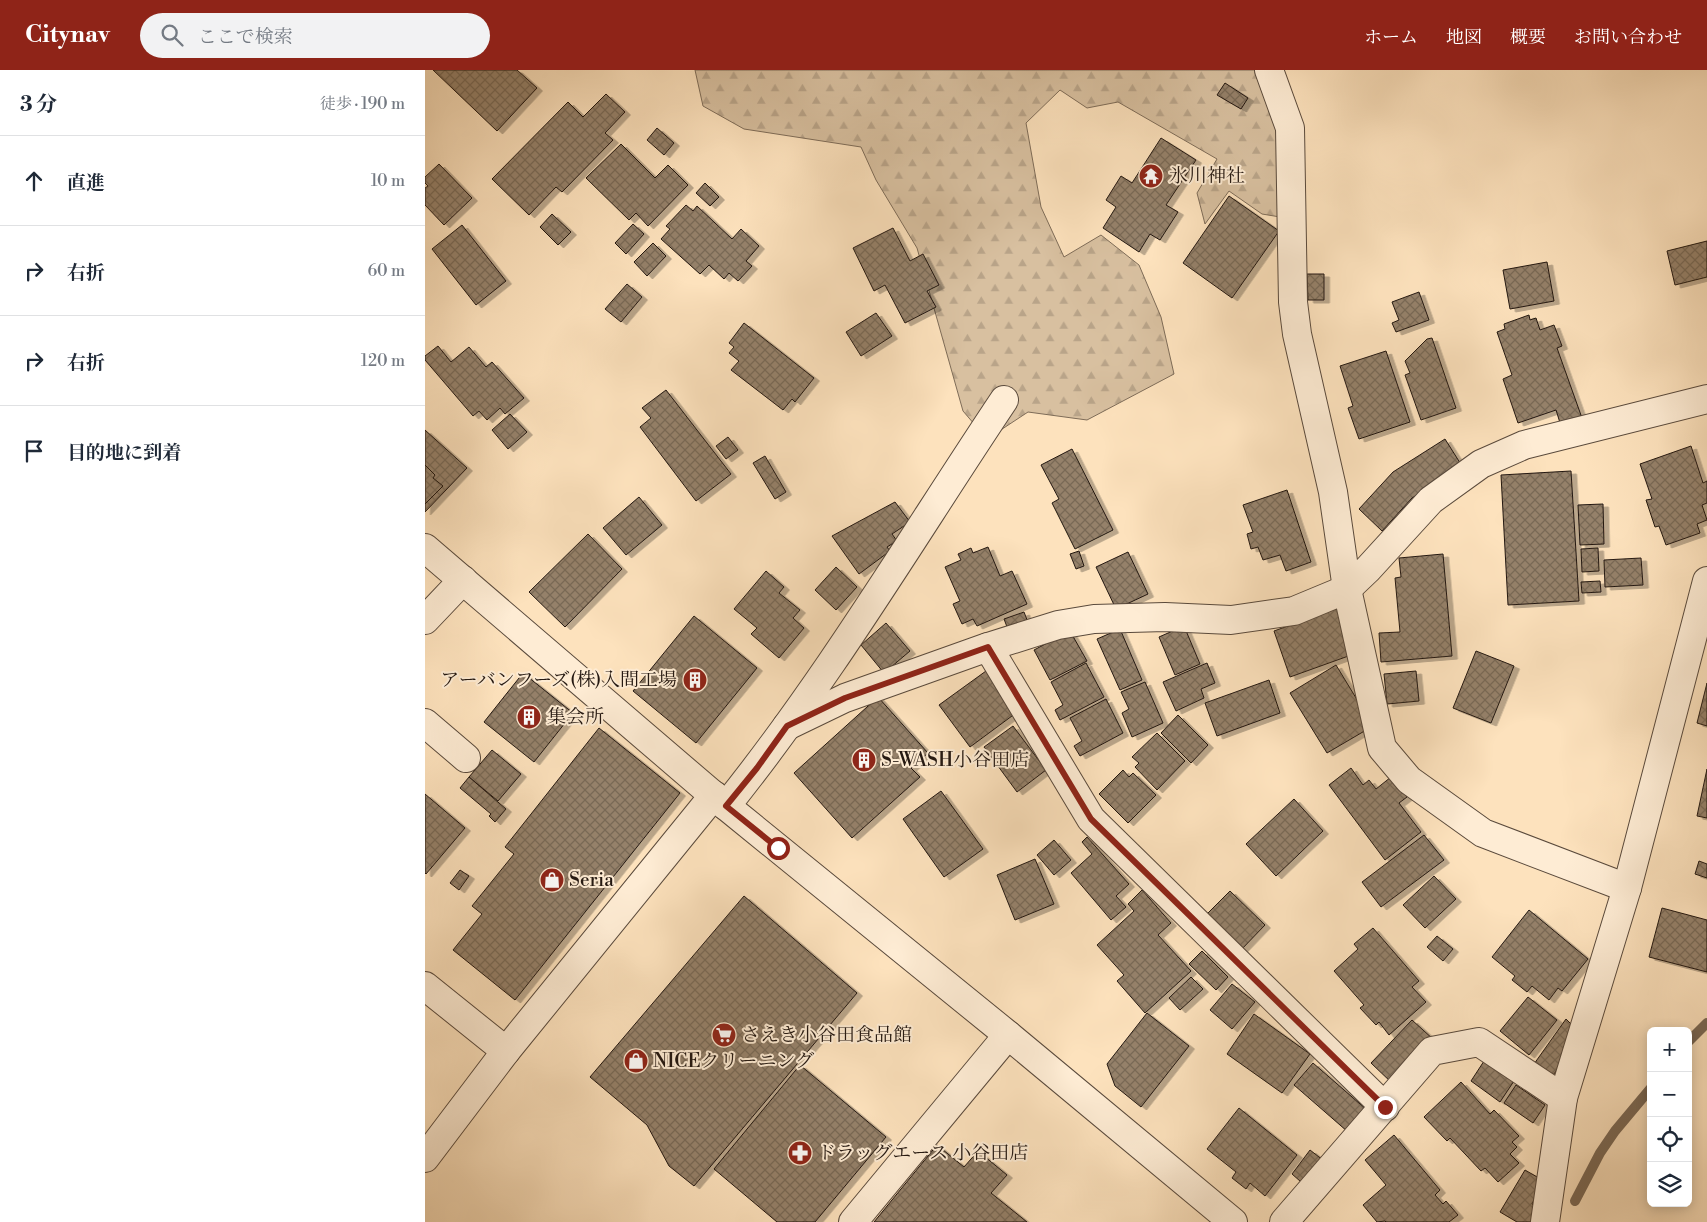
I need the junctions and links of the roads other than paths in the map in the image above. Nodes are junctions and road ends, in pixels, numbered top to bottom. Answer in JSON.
{"nodes":[{"id":1,"x":1269,"y":70,"type":"edge"},
{"id":2,"x":1707,"y":399,"type":"edge"},
{"id":3,"x":1004,"y":400,"type":"dead end"},
{"id":4,"x":425,"y":548,"type":"edge"},
{"id":5,"x":463,"y":580,"type":"junction"},
{"id":6,"x":1707,"y":581,"type":"edge"},
{"id":7,"x":1347,"y":588,"type":"junction"},
{"id":8,"x":425,"y":620,"type":"edge"},
{"id":9,"x":988,"y":647,"type":"junction"},
{"id":10,"x":425,"y":723,"type":"edge"},
{"id":11,"x":787,"y":726,"type":"junction"},
{"id":12,"x":466,"y":758,"type":"dead end"},
{"id":13,"x":720,"y":800,"type":"junction"},
{"id":14,"x":1627,"y":888,"type":"junction"},
{"id":15,"x":425,"y":986,"type":"edge"},
{"id":16,"x":1008,"y":1035,"type":"junction"},
{"id":17,"x":506,"y":1051,"type":"junction"},
{"id":18,"x":1563,"y":1098,"type":"junction"},
{"id":19,"x":1385,"y":1107,"type":"junction"},
{"id":20,"x":425,"y":1158,"type":"edge"},
{"id":21,"x":853,"y":1222,"type":"edge"},
{"id":22,"x":1233,"y":1222,"type":"edge"},
{"id":23,"x":1284,"y":1222,"type":"edge"},
{"id":24,"x":1545,"y":1222,"type":"edge"}],
"edges":[{"from":1,"to":7,"type":"street"},
{"from":2,"to":7,"type":"street"},
{"from":3,"to":11,"type":"street"},
{"from":4,"to":5,"type":"street"},
{"from":5,"to":8,"type":"street"},
{"from":5,"to":13,"type":"street"},
{"from":6,"to":14,"type":"street"},
{"from":7,"to":9,"type":"street"},
{"from":7,"to":14,"type":"street"},
{"from":9,"to":11,"type":"street"},
{"from":9,"to":19,"type":"street"},
{"from":10,"to":12,"type":"street"},
{"from":11,"to":13,"type":"street"},
{"from":13,"to":16,"type":"street"},
{"from":13,"to":17,"type":"street"},
{"from":14,"to":18,"type":"street"},
{"from":15,"to":17,"type":"street"},
{"from":16,"to":21,"type":"street"},
{"from":16,"to":22,"type":"street"},
{"from":17,"to":20,"type":"street"},
{"from":18,"to":19,"type":"street"},
{"from":18,"to":24,"type":"street"},
{"from":19,"to":23,"type":"street"}]}
